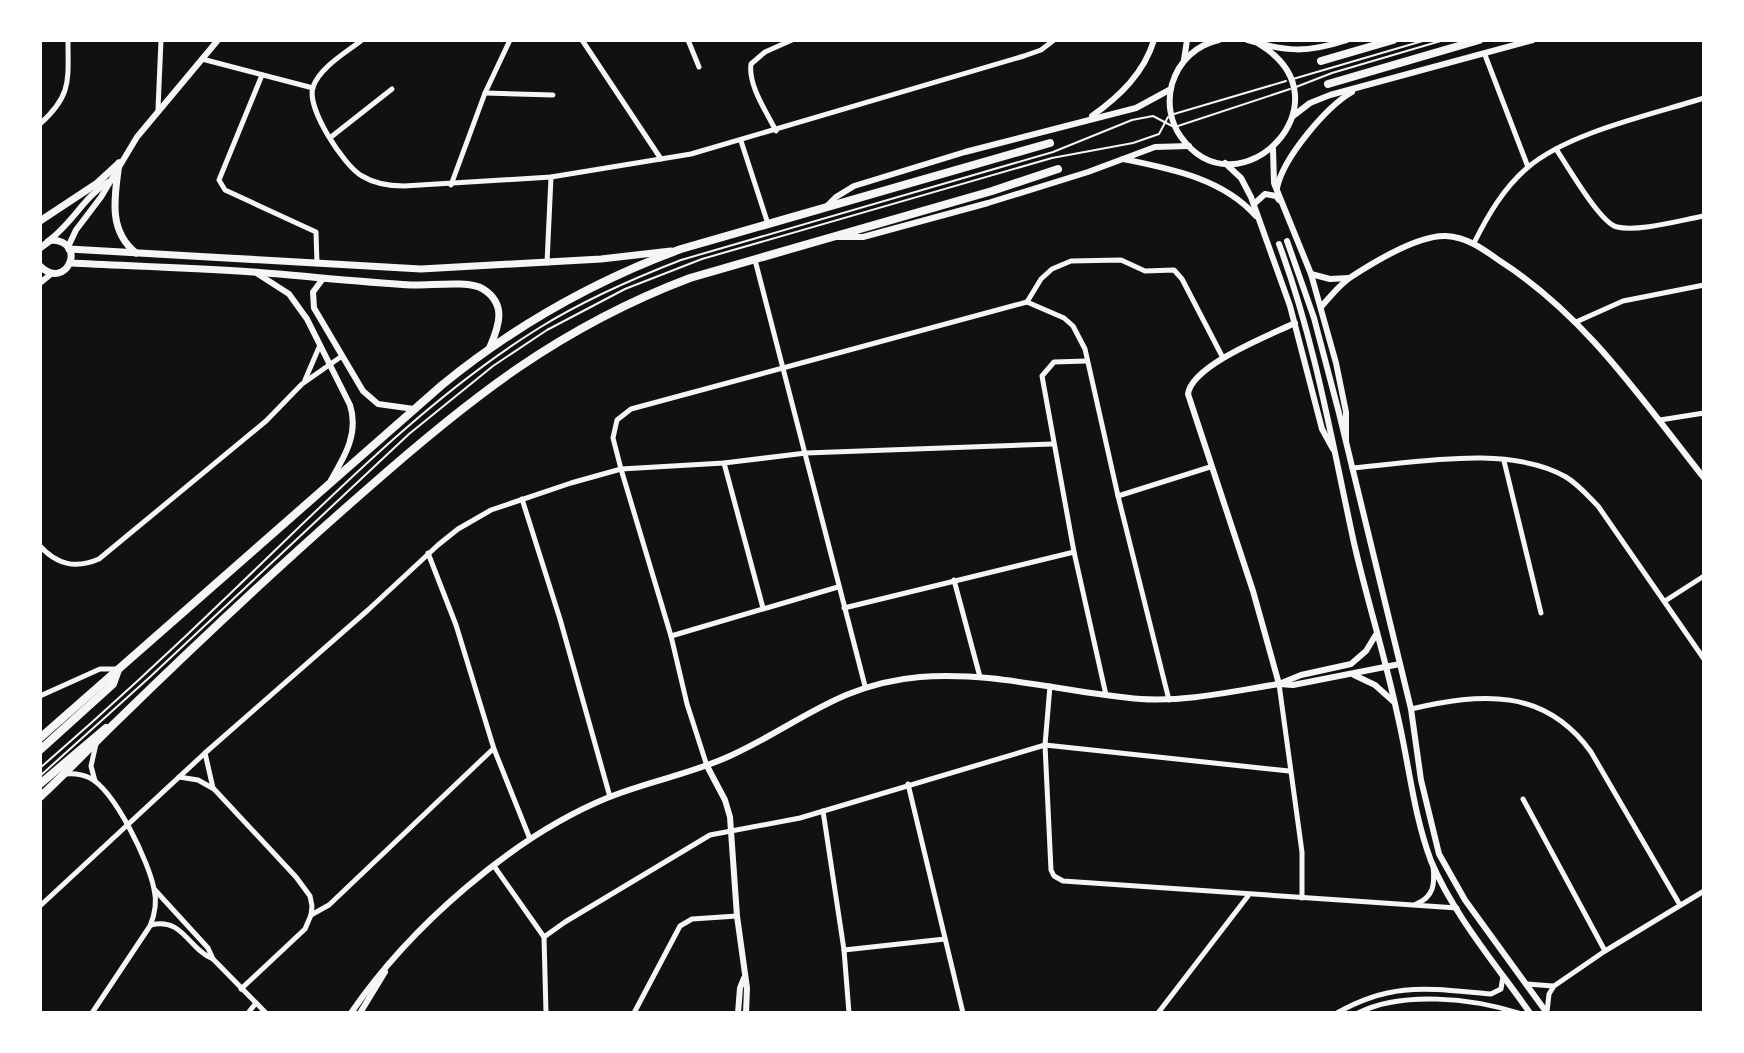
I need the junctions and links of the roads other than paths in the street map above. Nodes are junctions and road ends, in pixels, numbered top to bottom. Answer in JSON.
{"nodes":[{"id":1,"x":68,"y":40,"type":"edge"},
{"id":2,"x":161,"y":40,"type":"edge"},
{"id":3,"x":218,"y":40,"type":"edge"},
{"id":4,"x":362,"y":40,"type":"edge"},
{"id":5,"x":510,"y":40,"type":"edge"},
{"id":6,"x":582,"y":40,"type":"edge"},
{"id":7,"x":688,"y":40,"type":"edge"},
{"id":8,"x":792,"y":40,"type":"edge"},
{"id":9,"x":1054,"y":40,"type":"edge"},
{"id":10,"x":1154,"y":40,"type":"edge"},
{"id":11,"x":1187,"y":40,"type":"edge"},
{"id":12,"x":1219,"y":40,"type":"edge"},
{"id":13,"x":1248,"y":40,"type":"edge"},
{"id":14,"x":1347,"y":40,"type":"edge"},
{"id":15,"x":1393,"y":40,"type":"edge"},
{"id":16,"x":1426,"y":40,"type":"edge"},
{"id":17,"x":1444,"y":40,"type":"edge"},
{"id":18,"x":1479,"y":40,"type":"edge"},
{"id":19,"x":1533,"y":40,"type":"edge"},
{"id":20,"x":1259,"y":44,"type":"junction"},
{"id":21,"x":1485,"y":55,"type":"junction"},
{"id":22,"x":201,"y":59,"type":"junction"},
{"id":23,"x":1183,"y":61,"type":"junction"},
{"id":24,"x":1321,"y":61,"type":"dead end"},
{"id":25,"x":699,"y":67,"type":"dead end"},
{"id":26,"x":262,"y":75,"type":"junction"},
{"id":27,"x":1291,"y":79,"type":"junction"},
{"id":28,"x":1328,"y":84,"type":"dead end"},
{"id":29,"x":313,"y":88,"type":"junction"},
{"id":30,"x":1293,"y":88,"type":"junction"},
{"id":31,"x":1360,"y":88,"type":"junction"},
{"id":32,"x":392,"y":89,"type":"dead end"},
{"id":33,"x":1171,"y":89,"type":"junction"},
{"id":34,"x":485,"y":93,"type":"junction"},
{"id":35,"x":553,"y":95,"type":"dead end"},
{"id":36,"x":1704,"y":98,"type":"edge"},
{"id":37,"x":158,"y":109,"type":"junction"},
{"id":38,"x":1171,"y":115,"type":"junction"},
{"id":39,"x":1293,"y":116,"type":"junction"},
{"id":40,"x":1086,"y":120,"type":"junction"},
{"id":41,"x":1166,"y":122,"type":"junction"},
{"id":42,"x":40,"y":124,"type":"edge"},
{"id":43,"x":1175,"y":127,"type":"junction"},
{"id":44,"x":776,"y":131,"type":"junction"},
{"id":45,"x":331,"y":137,"type":"junction"},
{"id":46,"x":740,"y":141,"type":"junction"},
{"id":47,"x":1050,"y":143,"type":"dead end"},
{"id":48,"x":1189,"y":146,"type":"junction"},
{"id":49,"x":1273,"y":148,"type":"junction"},
{"id":50,"x":1556,"y":149,"type":"junction"},
{"id":51,"x":661,"y":159,"type":"junction"},
{"id":52,"x":1123,"y":159,"type":"junction"},
{"id":53,"x":119,"y":163,"type":"junction"},
{"id":54,"x":1225,"y":163,"type":"junction"},
{"id":55,"x":1528,"y":167,"type":"junction"},
{"id":56,"x":1058,"y":169,"type":"dead end"},
{"id":57,"x":551,"y":177,"type":"junction"},
{"id":58,"x":108,"y":182,"type":"junction"},
{"id":59,"x":451,"y":185,"type":"junction"},
{"id":60,"x":1277,"y":192,"type":"junction"},
{"id":61,"x":1279,"y":200,"type":"junction"},
{"id":62,"x":1254,"y":205,"type":"junction"},
{"id":63,"x":826,"y":207,"type":"junction"},
{"id":64,"x":1704,"y":216,"type":"edge"},
{"id":65,"x":1259,"y":219,"type":"junction"},
{"id":66,"x":40,"y":221,"type":"edge"},
{"id":67,"x":768,"y":224,"type":"junction"},
{"id":68,"x":832,"y":236,"type":"junction"},
{"id":69,"x":1287,"y":241,"type":"dead end"},
{"id":70,"x":1474,"y":243,"type":"junction"},
{"id":71,"x":1279,"y":244,"type":"dead end"},
{"id":72,"x":43,"y":245,"type":"edge"},
{"id":73,"x":69,"y":248,"type":"junction"},
{"id":74,"x":681,"y":249,"type":"junction"},
{"id":75,"x":138,"y":254,"type":"junction"},
{"id":76,"x":754,"y":259,"type":"junction"},
{"id":77,"x":70,"y":263,"type":"junction"},
{"id":78,"x":547,"y":263,"type":"junction"},
{"id":79,"x":317,"y":264,"type":"junction"},
{"id":80,"x":40,"y":266,"type":"edge"},
{"id":81,"x":138,"y":266,"type":"junction"},
{"id":82,"x":421,"y":269,"type":"junction"},
{"id":83,"x":255,"y":272,"type":"junction"},
{"id":84,"x":51,"y":274,"type":"junction"},
{"id":85,"x":1311,"y":274,"type":"junction"},
{"id":86,"x":1349,"y":278,"type":"junction"},
{"id":87,"x":322,"y":280,"type":"junction"},
{"id":88,"x":40,"y":283,"type":"edge"},
{"id":89,"x":419,"y":285,"type":"junction"},
{"id":90,"x":1704,"y":285,"type":"edge"},
{"id":91,"x":1027,"y":302,"type":"junction"},
{"id":92,"x":1321,"y":307,"type":"junction"},
{"id":93,"x":1576,"y":322,"type":"junction"},
{"id":94,"x":1295,"y":323,"type":"junction"},
{"id":95,"x":320,"y":343,"type":"junction"},
{"id":96,"x":490,"y":348,"type":"junction"},
{"id":97,"x":342,"y":356,"type":"junction"},
{"id":98,"x":1223,"y":358,"type":"junction"},
{"id":99,"x":1087,"y":361,"type":"junction"},
{"id":100,"x":330,"y":364,"type":"junction"},
{"id":101,"x":784,"y":368,"type":"junction"},
{"id":102,"x":302,"y":384,"type":"junction"},
{"id":103,"x":414,"y":409,"type":"junction"},
{"id":104,"x":1704,"y":413,"type":"edge"},
{"id":105,"x":1659,"y":421,"type":"junction"},
{"id":106,"x":1052,"y":444,"type":"junction"},
{"id":107,"x":1346,"y":445,"type":"junction"},
{"id":108,"x":1336,"y":451,"type":"junction"},
{"id":109,"x":806,"y":453,"type":"junction"},
{"id":110,"x":1504,"y":461,"type":"junction"},
{"id":111,"x":724,"y":463,"type":"junction"},
{"id":112,"x":1210,"y":467,"type":"junction"},
{"id":113,"x":1351,"y":468,"type":"junction"},
{"id":114,"x":621,"y":469,"type":"junction"},
{"id":115,"x":1704,"y":478,"type":"edge"},
{"id":116,"x":327,"y":486,"type":"junction"},
{"id":117,"x":1118,"y":496,"type":"junction"},
{"id":118,"x":522,"y":499,"type":"junction"},
{"id":119,"x":40,"y":546,"type":"edge"},
{"id":120,"x":1074,"y":552,"type":"junction"},
{"id":121,"x":428,"y":553,"type":"junction"},
{"id":122,"x":1704,"y":576,"type":"edge"},
{"id":123,"x":954,"y":580,"type":"junction"},
{"id":124,"x":838,"y":587,"type":"junction"},
{"id":125,"x":1665,"y":601,"type":"junction"},
{"id":126,"x":763,"y":608,"type":"junction"},
{"id":127,"x":844,"y":608,"type":"junction"},
{"id":128,"x":1541,"y":613,"type":"dead end"},
{"id":129,"x":1378,"y":632,"type":"junction"},
{"id":130,"x":671,"y":636,"type":"junction"},
{"id":131,"x":1704,"y":659,"type":"edge"},
{"id":132,"x":1400,"y":664,"type":"junction"},
{"id":133,"x":1387,"y":667,"type":"junction"},
{"id":134,"x":118,"y":669,"type":"junction"},
{"id":135,"x":1351,"y":674,"type":"junction"},
{"id":136,"x":980,"y":677,"type":"junction"},
{"id":137,"x":1279,"y":684,"type":"junction"},
{"id":138,"x":865,"y":686,"type":"junction"},
{"id":139,"x":1050,"y":686,"type":"junction"},
{"id":140,"x":1106,"y":695,"type":"junction"},
{"id":141,"x":40,"y":696,"type":"edge"},
{"id":142,"x":1169,"y":700,"type":"junction"},
{"id":143,"x":1395,"y":703,"type":"junction"},
{"id":144,"x":1411,"y":709,"type":"junction"},
{"id":145,"x":116,"y":722,"type":"junction"},
{"id":146,"x":40,"y":737,"type":"edge"},
{"id":147,"x":96,"y":744,"type":"junction"},
{"id":148,"x":1045,"y":745,"type":"junction"},
{"id":149,"x":494,"y":749,"type":"junction"},
{"id":150,"x":40,"y":750,"type":"edge"},
{"id":151,"x":205,"y":753,"type":"junction"},
{"id":152,"x":707,"y":766,"type":"junction"},
{"id":153,"x":40,"y":768,"type":"edge"},
{"id":154,"x":1289,"y":771,"type":"junction"},
{"id":155,"x":65,"y":774,"type":"junction"},
{"id":156,"x":40,"y":776,"type":"edge"},
{"id":157,"x":179,"y":777,"type":"junction"},
{"id":158,"x":95,"y":782,"type":"junction"},
{"id":159,"x":40,"y":784,"type":"edge"},
{"id":160,"x":908,"y":784,"type":"junction"},
{"id":161,"x":214,"y":789,"type":"junction"},
{"id":162,"x":40,"y":797,"type":"edge"},
{"id":163,"x":610,"y":797,"type":"junction"},
{"id":164,"x":1523,"y":799,"type":"dead end"},
{"id":165,"x":823,"y":811,"type":"junction"},
{"id":166,"x":129,"y":826,"type":"junction"},
{"id":167,"x":732,"y":832,"type":"junction"},
{"id":168,"x":530,"y":839,"type":"junction"},
{"id":169,"x":1432,"y":863,"type":"junction"},
{"id":170,"x":494,"y":866,"type":"junction"},
{"id":171,"x":154,"y":889,"type":"junction"},
{"id":172,"x":1704,"y":891,"type":"edge"},
{"id":173,"x":1248,"y":896,"type":"junction"},
{"id":174,"x":1302,"y":898,"type":"junction"},
{"id":175,"x":1415,"y":904,"type":"junction"},
{"id":176,"x":1680,"y":905,"type":"junction"},
{"id":177,"x":40,"y":906,"type":"edge"},
{"id":178,"x":1458,"y":908,"type":"junction"},
{"id":179,"x":311,"y":915,"type":"junction"},
{"id":180,"x":737,"y":916,"type":"junction"},
{"id":181,"x":150,"y":926,"type":"junction"},
{"id":182,"x":544,"y":937,"type":"junction"},
{"id":183,"x":945,"y":939,"type":"junction"},
{"id":184,"x":844,"y":950,"type":"junction"},
{"id":185,"x":1605,"y":951,"type":"junction"},
{"id":186,"x":213,"y":959,"type":"junction"},
{"id":187,"x":386,"y":968,"type":"junction"},
{"id":188,"x":1503,"y":975,"type":"junction"},
{"id":189,"x":744,"y":978,"type":"junction"},
{"id":190,"x":1526,"y":984,"type":"junction"},
{"id":191,"x":1554,"y":986,"type":"junction"},
{"id":192,"x":241,"y":989,"type":"junction"},
{"id":193,"x":256,"y":1003,"type":"junction"},
{"id":194,"x":1161,"y":1011,"type":"edge"},
{"id":195,"x":92,"y":1013,"type":"edge"},
{"id":196,"x":248,"y":1013,"type":"edge"},
{"id":197,"x":266,"y":1013,"type":"edge"},
{"id":198,"x":351,"y":1013,"type":"edge"},
{"id":199,"x":360,"y":1013,"type":"edge"},
{"id":200,"x":546,"y":1013,"type":"edge"},
{"id":201,"x":634,"y":1013,"type":"edge"},
{"id":202,"x":738,"y":1013,"type":"edge"},
{"id":203,"x":746,"y":1013,"type":"edge"},
{"id":204,"x":849,"y":1013,"type":"edge"},
{"id":205,"x":963,"y":1013,"type":"edge"},
{"id":206,"x":1337,"y":1013,"type":"edge"},
{"id":207,"x":1358,"y":1013,"type":"edge"},
{"id":208,"x":1518,"y":1013,"type":"edge"},
{"id":209,"x":1530,"y":1013,"type":"edge"},
{"id":210,"x":1547,"y":1013,"type":"edge"}],
"edges":[{"from":1,"to":42,"type":"street"},
{"from":2,"to":37,"type":"street"},
{"from":3,"to":22,"type":"street"},
{"from":4,"to":29,"type":"street"},
{"from":5,"to":34,"type":"street"},
{"from":6,"to":51,"type":"street"},
{"from":7,"to":25,"type":"street"},
{"from":8,"to":44,"type":"street"},
{"from":9,"to":44,"type":"street"},
{"from":10,"to":40,"type":"street"},
{"from":11,"to":23,"type":"street"},
{"from":12,"to":23,"type":"street"},
{"from":13,"to":20,"type":"street"},
{"from":14,"to":20,"type":"street"},
{"from":15,"to":24,"type":"highway"},
{"from":16,"to":27,"type":"lane"},
{"from":17,"to":30,"type":"lane"},
{"from":18,"to":28,"type":"highway"},
{"from":19,"to":21,"type":"street"},
{"from":20,"to":27,"type":"street"},
{"from":21,"to":31,"type":"street"},
{"from":21,"to":55,"type":"street"},
{"from":22,"to":26,"type":"street"},
{"from":22,"to":37,"type":"street"},
{"from":23,"to":33,"type":"street"},
{"from":26,"to":29,"type":"street"},
{"from":26,"to":79,"type":"street"},
{"from":27,"to":30,"type":"street"},
{"from":27,"to":38,"type":"lane"},
{"from":29,"to":45,"type":"street"},
{"from":30,"to":39,"type":"street"},
{"from":30,"to":43,"type":"lane"},
{"from":31,"to":39,"type":"street"},
{"from":31,"to":60,"type":"street"},
{"from":32,"to":45,"type":"street"},
{"from":33,"to":38,"type":"street"},
{"from":33,"to":40,"type":"street"},
{"from":34,"to":35,"type":"street"},
{"from":34,"to":59,"type":"street"},
{"from":36,"to":50,"type":"street"},
{"from":37,"to":53,"type":"street"},
{"from":38,"to":41,"type":"lane"},
{"from":38,"to":43,"type":"street"},
{"from":39,"to":49,"type":"street"},
{"from":40,"to":63,"type":"street"},
{"from":41,"to":43,"type":"lane"},
{"from":41,"to":153,"type":"lane"},
{"from":41,"to":156,"type":"lane"},
{"from":43,"to":48,"type":"street"},
{"from":44,"to":46,"type":"street"},
{"from":45,"to":59,"type":"street"},
{"from":46,"to":51,"type":"street"},
{"from":46,"to":67,"type":"street"},
{"from":47,"to":63,"type":"highway"},
{"from":48,"to":52,"type":"street"},
{"from":48,"to":54,"type":"street"},
{"from":49,"to":54,"type":"street"},
{"from":49,"to":60,"type":"street"},
{"from":50,"to":55,"type":"street"},
{"from":50,"to":64,"type":"street"},
{"from":51,"to":57,"type":"street"},
{"from":52,"to":65,"type":"street"},
{"from":52,"to":68,"type":"street"},
{"from":53,"to":58,"type":"street"},
{"from":53,"to":66,"type":"main road"},
{"from":53,"to":75,"type":"main road"},
{"from":54,"to":62,"type":"street"},
{"from":55,"to":70,"type":"street"},
{"from":56,"to":68,"type":"highway"},
{"from":57,"to":59,"type":"street"},
{"from":57,"to":78,"type":"street"},
{"from":58,"to":72,"type":"street"},
{"from":58,"to":73,"type":"street"},
{"from":60,"to":61,"type":"street"},
{"from":61,"to":62,"type":"street"},
{"from":61,"to":85,"type":"street"},
{"from":62,"to":65,"type":"street"},
{"from":63,"to":67,"type":"highway"},
{"from":65,"to":94,"type":"street"},
{"from":67,"to":74,"type":"highway"},
{"from":68,"to":76,"type":"highway"},
{"from":69,"to":107,"type":"street"},
{"from":70,"to":86,"type":"street"},
{"from":70,"to":93,"type":"street"},
{"from":71,"to":108,"type":"street"},
{"from":72,"to":73,"type":"main road"},
{"from":73,"to":75,"type":"main road"},
{"from":73,"to":77,"type":"main road"},
{"from":74,"to":78,"type":"main road"},
{"from":74,"to":96,"type":"highway"},
{"from":75,"to":79,"type":"main road"},
{"from":75,"to":81,"type":"main road"},
{"from":76,"to":101,"type":"street"},
{"from":76,"to":145,"type":"highway"},
{"from":77,"to":81,"type":"main road"},
{"from":77,"to":84,"type":"main road"},
{"from":78,"to":82,"type":"main road"},
{"from":79,"to":82,"type":"main road"},
{"from":80,"to":84,"type":"main road"},
{"from":81,"to":83,"type":"main road"},
{"from":82,"to":89,"type":"main road"},
{"from":83,"to":87,"type":"main road"},
{"from":83,"to":95,"type":"street"},
{"from":84,"to":88,"type":"street"},
{"from":85,"to":86,"type":"street"},
{"from":85,"to":92,"type":"street"},
{"from":86,"to":92,"type":"street"},
{"from":87,"to":89,"type":"main road"},
{"from":87,"to":97,"type":"street"},
{"from":89,"to":96,"type":"main road"},
{"from":90,"to":93,"type":"street"},
{"from":91,"to":98,"type":"street"},
{"from":91,"to":99,"type":"street"},
{"from":91,"to":101,"type":"street"},
{"from":92,"to":107,"type":"street"},
{"from":93,"to":105,"type":"street"},
{"from":94,"to":98,"type":"street"},
{"from":94,"to":108,"type":"street"},
{"from":95,"to":100,"type":"street"},
{"from":95,"to":102,"type":"street"},
{"from":96,"to":103,"type":"highway"},
{"from":97,"to":100,"type":"street"},
{"from":97,"to":103,"type":"street"},
{"from":98,"to":112,"type":"street"},
{"from":99,"to":106,"type":"street"},
{"from":99,"to":117,"type":"street"},
{"from":100,"to":102,"type":"street"},
{"from":100,"to":116,"type":"street"},
{"from":101,"to":109,"type":"street"},
{"from":101,"to":114,"type":"street"},
{"from":102,"to":119,"type":"street"},
{"from":103,"to":116,"type":"highway"},
{"from":104,"to":105,"type":"street"},
{"from":105,"to":115,"type":"street"},
{"from":106,"to":109,"type":"street"},
{"from":106,"to":120,"type":"street"},
{"from":107,"to":113,"type":"street"},
{"from":108,"to":129,"type":"street"},
{"from":109,"to":111,"type":"street"},
{"from":109,"to":124,"type":"street"},
{"from":110,"to":113,"type":"street"},
{"from":110,"to":125,"type":"street"},
{"from":110,"to":128,"type":"street"},
{"from":111,"to":114,"type":"street"},
{"from":111,"to":126,"type":"street"},
{"from":112,"to":117,"type":"street"},
{"from":112,"to":137,"type":"street"},
{"from":113,"to":132,"type":"street"},
{"from":114,"to":118,"type":"street"},
{"from":114,"to":130,"type":"street"},
{"from":116,"to":134,"type":"highway"},
{"from":117,"to":142,"type":"street"},
{"from":118,"to":121,"type":"street"},
{"from":118,"to":163,"type":"street"},
{"from":120,"to":123,"type":"street"},
{"from":120,"to":140,"type":"street"},
{"from":121,"to":149,"type":"street"},
{"from":121,"to":151,"type":"street"},
{"from":122,"to":125,"type":"street"},
{"from":123,"to":127,"type":"street"},
{"from":123,"to":136,"type":"street"},
{"from":124,"to":126,"type":"street"},
{"from":124,"to":127,"type":"street"},
{"from":125,"to":131,"type":"street"},
{"from":126,"to":130,"type":"street"},
{"from":127,"to":138,"type":"street"},
{"from":129,"to":133,"type":"street"},
{"from":129,"to":137,"type":"street"},
{"from":130,"to":152,"type":"street"},
{"from":132,"to":133,"type":"street"},
{"from":132,"to":144,"type":"street"},
{"from":133,"to":135,"type":"street"},
{"from":133,"to":143,"type":"street"},
{"from":134,"to":141,"type":"street"},
{"from":134,"to":146,"type":"highway"},
{"from":134,"to":150,"type":"highway"},
{"from":135,"to":137,"type":"street"},
{"from":135,"to":143,"type":"street"},
{"from":136,"to":138,"type":"street"},
{"from":136,"to":139,"type":"street"},
{"from":137,"to":142,"type":"street"},
{"from":137,"to":154,"type":"street"},
{"from":138,"to":152,"type":"street"},
{"from":139,"to":140,"type":"street"},
{"from":139,"to":148,"type":"street"},
{"from":140,"to":142,"type":"street"},
{"from":143,"to":169,"type":"street"},
{"from":144,"to":176,"type":"street"},
{"from":144,"to":190,"type":"street"},
{"from":145,"to":147,"type":"highway"},
{"from":145,"to":159,"type":"highway"},
{"from":147,"to":155,"type":"highway"},
{"from":147,"to":158,"type":"street"},
{"from":148,"to":154,"type":"street"},
{"from":148,"to":160,"type":"street"},
{"from":148,"to":173,"type":"street"},
{"from":149,"to":168,"type":"street"},
{"from":149,"to":179,"type":"street"},
{"from":151,"to":157,"type":"street"},
{"from":151,"to":161,"type":"street"},
{"from":152,"to":163,"type":"street"},
{"from":152,"to":167,"type":"street"},
{"from":154,"to":174,"type":"street"},
{"from":155,"to":158,"type":"street"},
{"from":155,"to":162,"type":"highway"},
{"from":157,"to":161,"type":"street"},
{"from":157,"to":166,"type":"street"},
{"from":158,"to":166,"type":"street"},
{"from":160,"to":165,"type":"street"},
{"from":160,"to":183,"type":"street"},
{"from":161,"to":179,"type":"street"},
{"from":163,"to":168,"type":"street"},
{"from":164,"to":185,"type":"street"},
{"from":165,"to":167,"type":"street"},
{"from":165,"to":184,"type":"street"},
{"from":166,"to":171,"type":"street"},
{"from":166,"to":177,"type":"street"},
{"from":167,"to":180,"type":"street"},
{"from":167,"to":182,"type":"street"},
{"from":168,"to":170,"type":"street"},
{"from":169,"to":175,"type":"street"},
{"from":169,"to":178,"type":"street"},
{"from":170,"to":182,"type":"street"},
{"from":170,"to":187,"type":"street"},
{"from":171,"to":181,"type":"street"},
{"from":171,"to":186,"type":"street"},
{"from":172,"to":176,"type":"street"},
{"from":173,"to":174,"type":"street"},
{"from":173,"to":194,"type":"street"},
{"from":174,"to":175,"type":"street"},
{"from":175,"to":178,"type":"street"},
{"from":176,"to":185,"type":"street"},
{"from":178,"to":188,"type":"street"},
{"from":179,"to":192,"type":"street"},
{"from":180,"to":189,"type":"street"},
{"from":180,"to":201,"type":"street"},
{"from":181,"to":186,"type":"street"},
{"from":181,"to":195,"type":"street"},
{"from":182,"to":200,"type":"street"},
{"from":183,"to":184,"type":"street"},
{"from":183,"to":205,"type":"street"},
{"from":184,"to":204,"type":"street"},
{"from":185,"to":191,"type":"street"},
{"from":186,"to":192,"type":"street"},
{"from":187,"to":198,"type":"street"},
{"from":187,"to":199,"type":"street"},
{"from":188,"to":206,"type":"street"},
{"from":188,"to":209,"type":"street"},
{"from":189,"to":202,"type":"street"},
{"from":189,"to":203,"type":"street"},
{"from":190,"to":191,"type":"street"},
{"from":190,"to":210,"type":"street"},
{"from":191,"to":210,"type":"street"},
{"from":192,"to":193,"type":"street"},
{"from":193,"to":196,"type":"street"},
{"from":193,"to":197,"type":"street"},
{"from":207,"to":208,"type":"street"}]}
